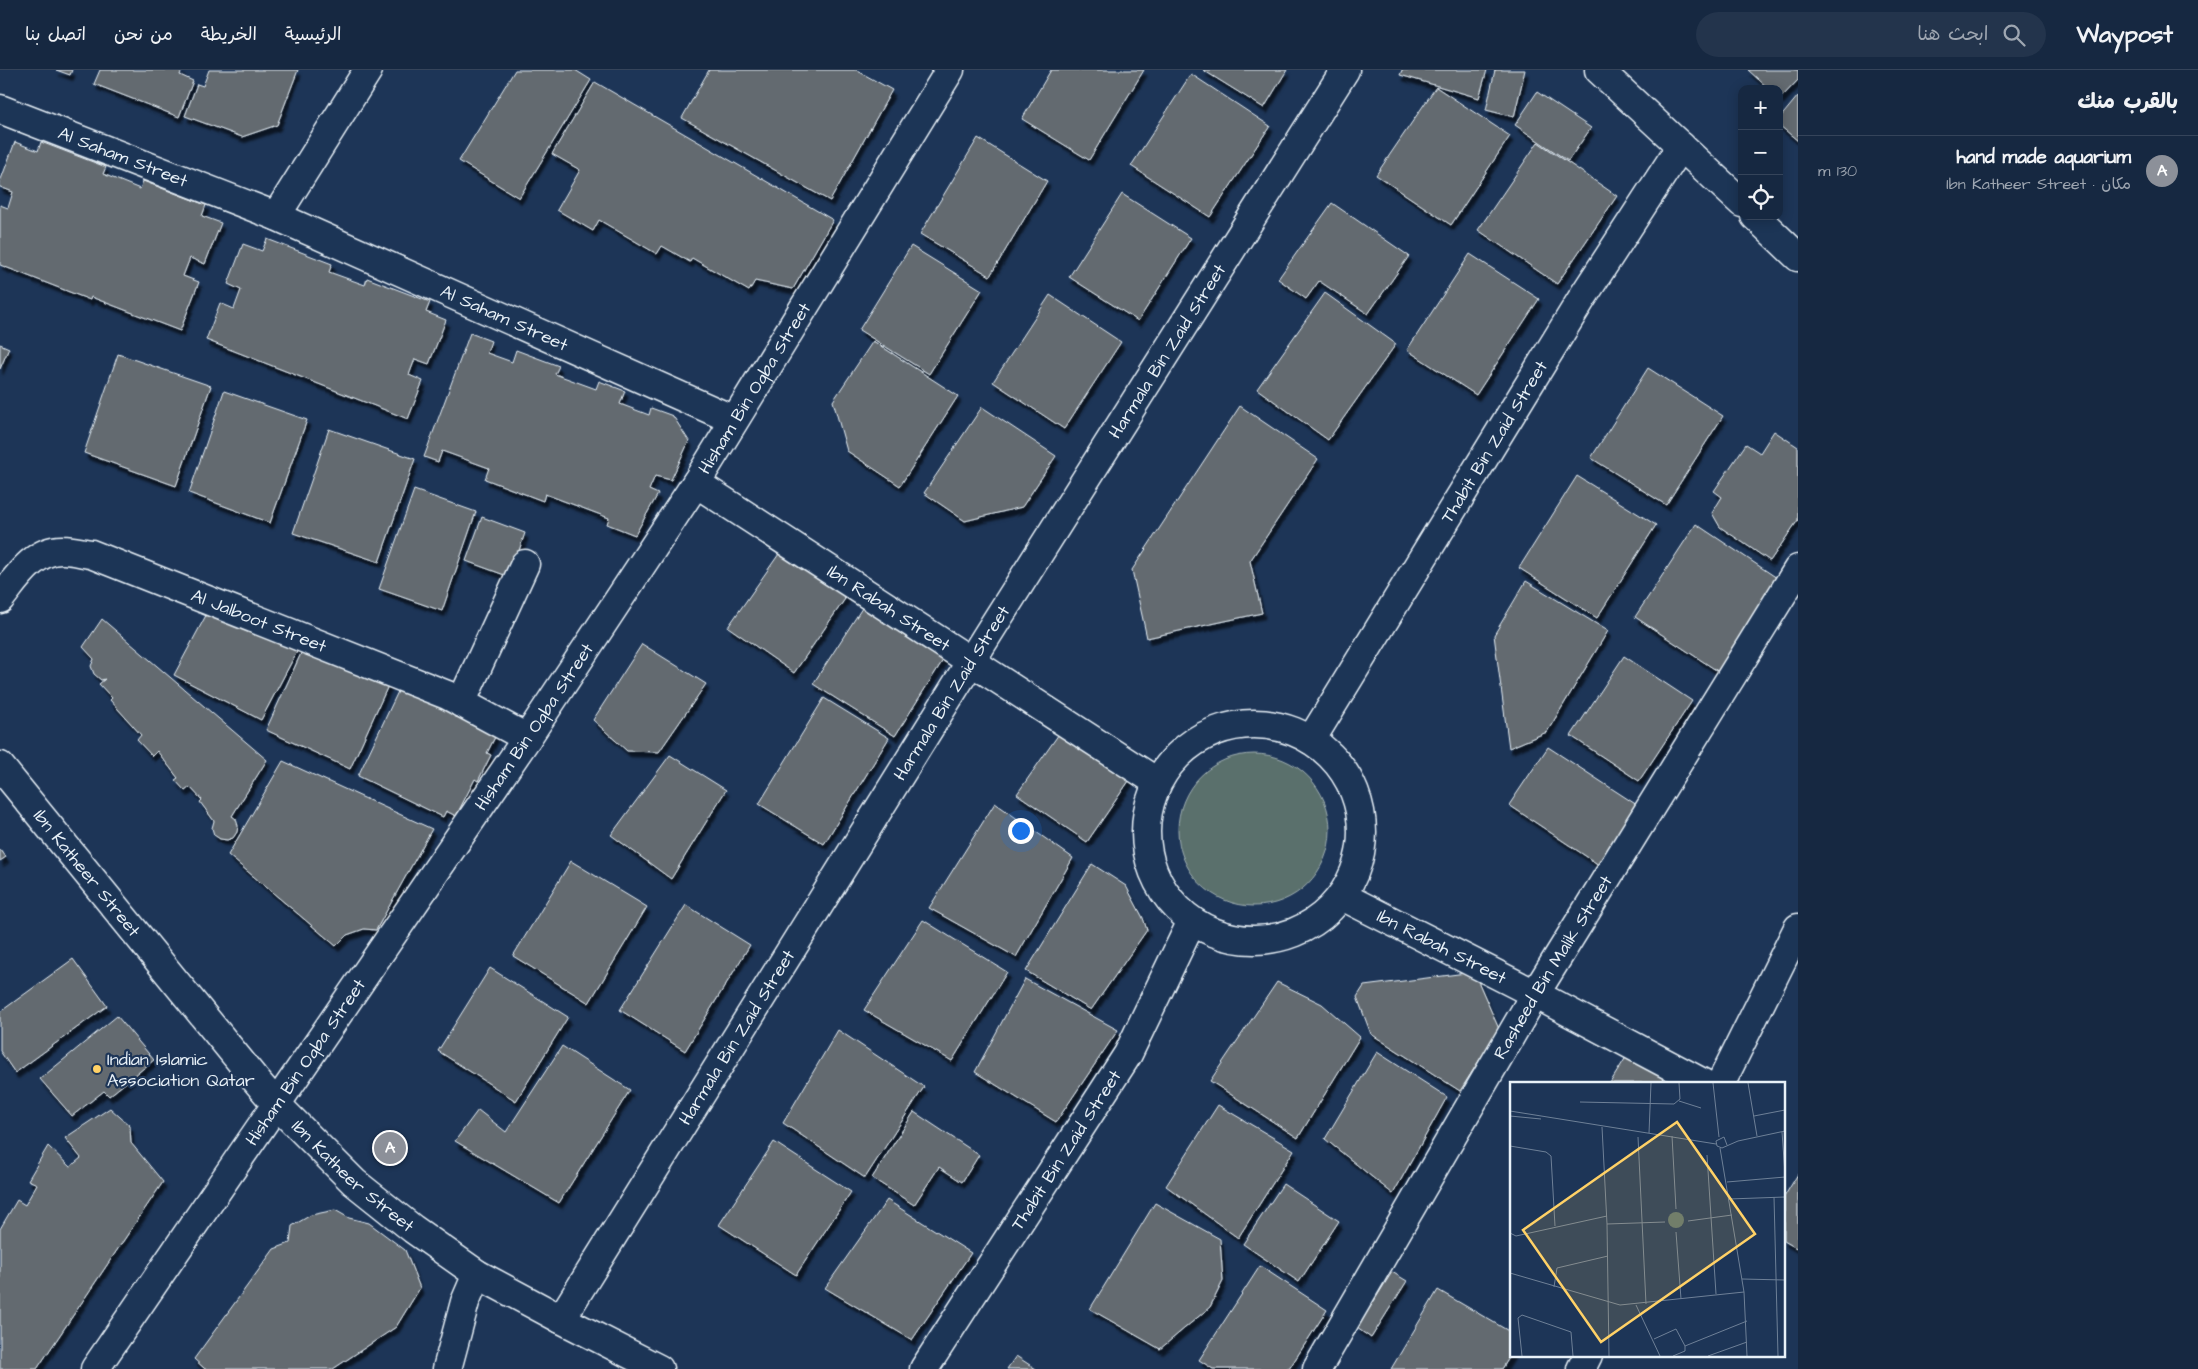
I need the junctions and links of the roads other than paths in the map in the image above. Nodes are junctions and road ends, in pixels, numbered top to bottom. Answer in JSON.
{"nodes":[{"id":1,"x":368,"y":70,"type":"edge"},
{"id":2,"x":950,"y":70,"type":"edge"},
{"id":3,"x":1345,"y":70,"type":"edge"},
{"id":4,"x":1599,"y":70,"type":"edge"},
{"id":5,"x":0,"y":109,"type":"edge"},
{"id":6,"x":1681,"y":146,"type":"junction"},
{"id":7,"x":1738,"y":199,"type":"edge"},
{"id":8,"x":276,"y":216,"type":"junction"},
{"id":9,"x":1759,"y":220,"type":"edge"},
{"id":10,"x":1798,"y":257,"type":"edge"},
{"id":11,"x":734,"y":420,"type":"junction"},
{"id":12,"x":696,"y":483,"type":"junction"},
{"id":13,"x":525,"y":564,"type":"dead end"},
{"id":14,"x":1798,"y":570,"type":"edge"},
{"id":15,"x":0,"y":599,"type":"edge"},
{"id":16,"x":972,"y":661,"type":"junction"},
{"id":17,"x":461,"y":703,"type":"junction"},
{"id":18,"x":527,"y":738,"type":"junction"},
{"id":19,"x":1312,"y":740,"type":"junction"},
{"id":20,"x":0,"y":766,"type":"edge"},
{"id":21,"x":1157,"y":782,"type":"junction"},
{"id":22,"x":1342,"y":896,"type":"junction"},
{"id":23,"x":1192,"y":921,"type":"junction"},
{"id":24,"x":1794,"y":946,"type":"edge"},
{"id":25,"x":1535,"y":994,"type":"junction"},
{"id":26,"x":1701,"y":1082,"type":"edge"},
{"id":27,"x":1722,"y":1082,"type":"edge"},
{"id":28,"x":277,"y":1105,"type":"junction"},
{"id":29,"x":478,"y":1274,"type":"junction"},
{"id":30,"x":561,"y":1319,"type":"junction"},
{"id":31,"x":1588,"y":1356,"type":"edge"},
{"id":32,"x":95,"y":1369,"type":"edge"},
{"id":33,"x":447,"y":1369,"type":"edge"},
{"id":34,"x":659,"y":1369,"type":"edge"},
{"id":35,"x":924,"y":1369,"type":"edge"},
{"id":36,"x":1317,"y":1369,"type":"edge"},
{"id":37,"x":1581,"y":1369,"type":"edge"}],
"edges":[{"from":1,"to":8,"type":"street"},
{"from":2,"to":11,"type":"street","name":"Hisham Bin Oqba Street"},
{"from":3,"to":16,"type":"street","name":"Harmala Bin Zaid Street"},
{"from":4,"to":6,"type":"street"},
{"from":5,"to":8,"type":"street","name":"Al Saham Street"},
{"from":6,"to":7,"type":"street"},
{"from":6,"to":19,"type":"street","name":"Thabit Bin Zaid Street"},
{"from":8,"to":11,"type":"street","name":"Al Saham Street"},
{"from":9,"to":10,"type":"street"},
{"from":11,"to":12,"type":"street","name":"Hisham Bin Oqba Street"},
{"from":12,"to":16,"type":"street","name":"Ibn Rabah Street"},
{"from":12,"to":18,"type":"street","name":"Hisham Bin Oqba Street"},
{"from":13,"to":17,"type":"street"},
{"from":14,"to":25,"type":"street","name":"Rasheed Bin Malik Street"},
{"from":15,"to":17,"type":"street","name":"Al Jalboot Street"},
{"from":16,"to":21,"type":"street","name":"Ibn Rabah Street"},
{"from":16,"to":30,"type":"street","name":"Harmala Bin Zaid Street"},
{"from":17,"to":18,"type":"street","name":"Al Jalboot Street"},
{"from":18,"to":28,"type":"street","name":"Hisham Bin Oqba Street"},
{"from":19,"to":21,"type":"street"},
{"from":19,"to":22,"type":"street"},
{"from":20,"to":28,"type":"street","name":"Ibn Katheer Street"},
{"from":21,"to":23,"type":"street"},
{"from":22,"to":23,"type":"street"},
{"from":22,"to":25,"type":"street","name":"Ibn Rabah Street"},
{"from":23,"to":35,"type":"street","name":"Thabit Bin Zaid Street"},
{"from":24,"to":27,"type":"street"},
{"from":25,"to":26,"type":"street","name":"Ibn Rabah Street"},
{"from":25,"to":36,"type":"street","name":"Rasheed Bin Malik Street"},
{"from":28,"to":29,"type":"street","name":"Ibn Katheer Street"},
{"from":28,"to":32,"type":"street","name":"Hisham Bin Oqba Street"},
{"from":29,"to":30,"type":"street","name":"Ibn Katheer Street"},
{"from":29,"to":33,"type":"street"},
{"from":30,"to":34,"type":"street","name":"Ibn Katheer Street"},
{"from":31,"to":37,"type":"street"}]}
